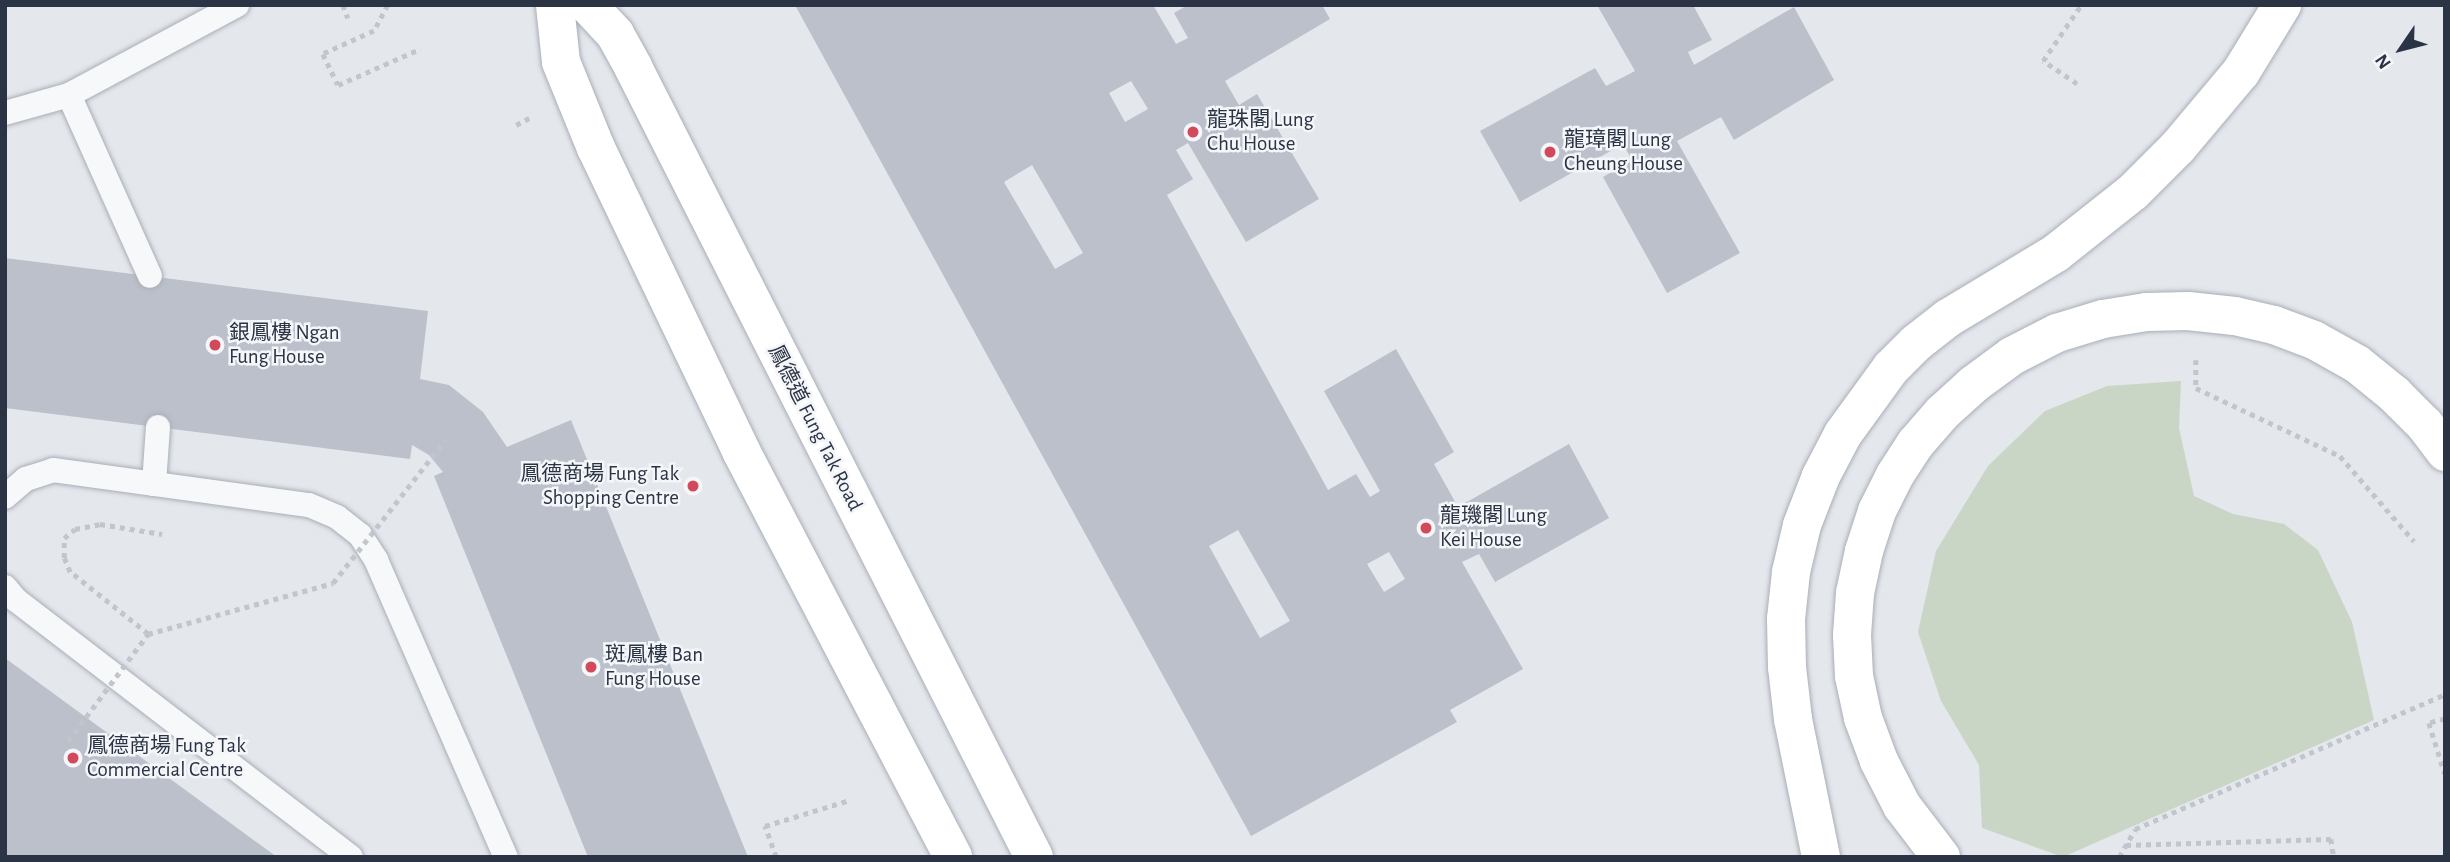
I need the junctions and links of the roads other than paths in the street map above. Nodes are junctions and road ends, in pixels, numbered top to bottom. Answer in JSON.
{"nodes":[{"id":1,"x":237,"y":5,"type":"edge"},
{"id":2,"x":555,"y":5,"type":"edge"},
{"id":3,"x":588,"y":5,"type":"edge"},
{"id":4,"x":2282,"y":5,"type":"edge"},
{"id":5,"x":69,"y":94,"type":"junction"},
{"id":6,"x":5,"y":113,"type":"edge"},
{"id":7,"x":150,"y":276,"type":"dead end"},
{"id":8,"x":158,"y":427,"type":"dead end"},
{"id":9,"x":2445,"y":452,"type":"edge"},
{"id":10,"x":154,"y":484,"type":"junction"},
{"id":11,"x":5,"y":497,"type":"edge"},
{"id":12,"x":5,"y":587,"type":"edge"},
{"id":13,"x":1818,"y":839,"type":"edge"},
{"id":14,"x":351,"y":857,"type":"edge"},
{"id":15,"x":506,"y":857,"type":"edge"},
{"id":16,"x":953,"y":857,"type":"edge"},
{"id":17,"x":1034,"y":857,"type":"edge"},
{"id":18,"x":1830,"y":857,"type":"edge"},
{"id":19,"x":1941,"y":857,"type":"edge"}],
"edges":[{"from":1,"to":5,"type":"lane"},
{"from":2,"to":16,"type":"main road"},
{"from":3,"to":17,"type":"main road","name":"鳳德道 Fung Tak Road"},
{"from":4,"to":13,"type":"main road"},
{"from":5,"to":6,"type":"lane"},
{"from":5,"to":7,"type":"lane"},
{"from":8,"to":10,"type":"lane"},
{"from":9,"to":19,"type":"main road"},
{"from":10,"to":11,"type":"lane"},
{"from":10,"to":15,"type":"lane"},
{"from":12,"to":14,"type":"lane"},
{"from":13,"to":18,"type":"main road"}]}
